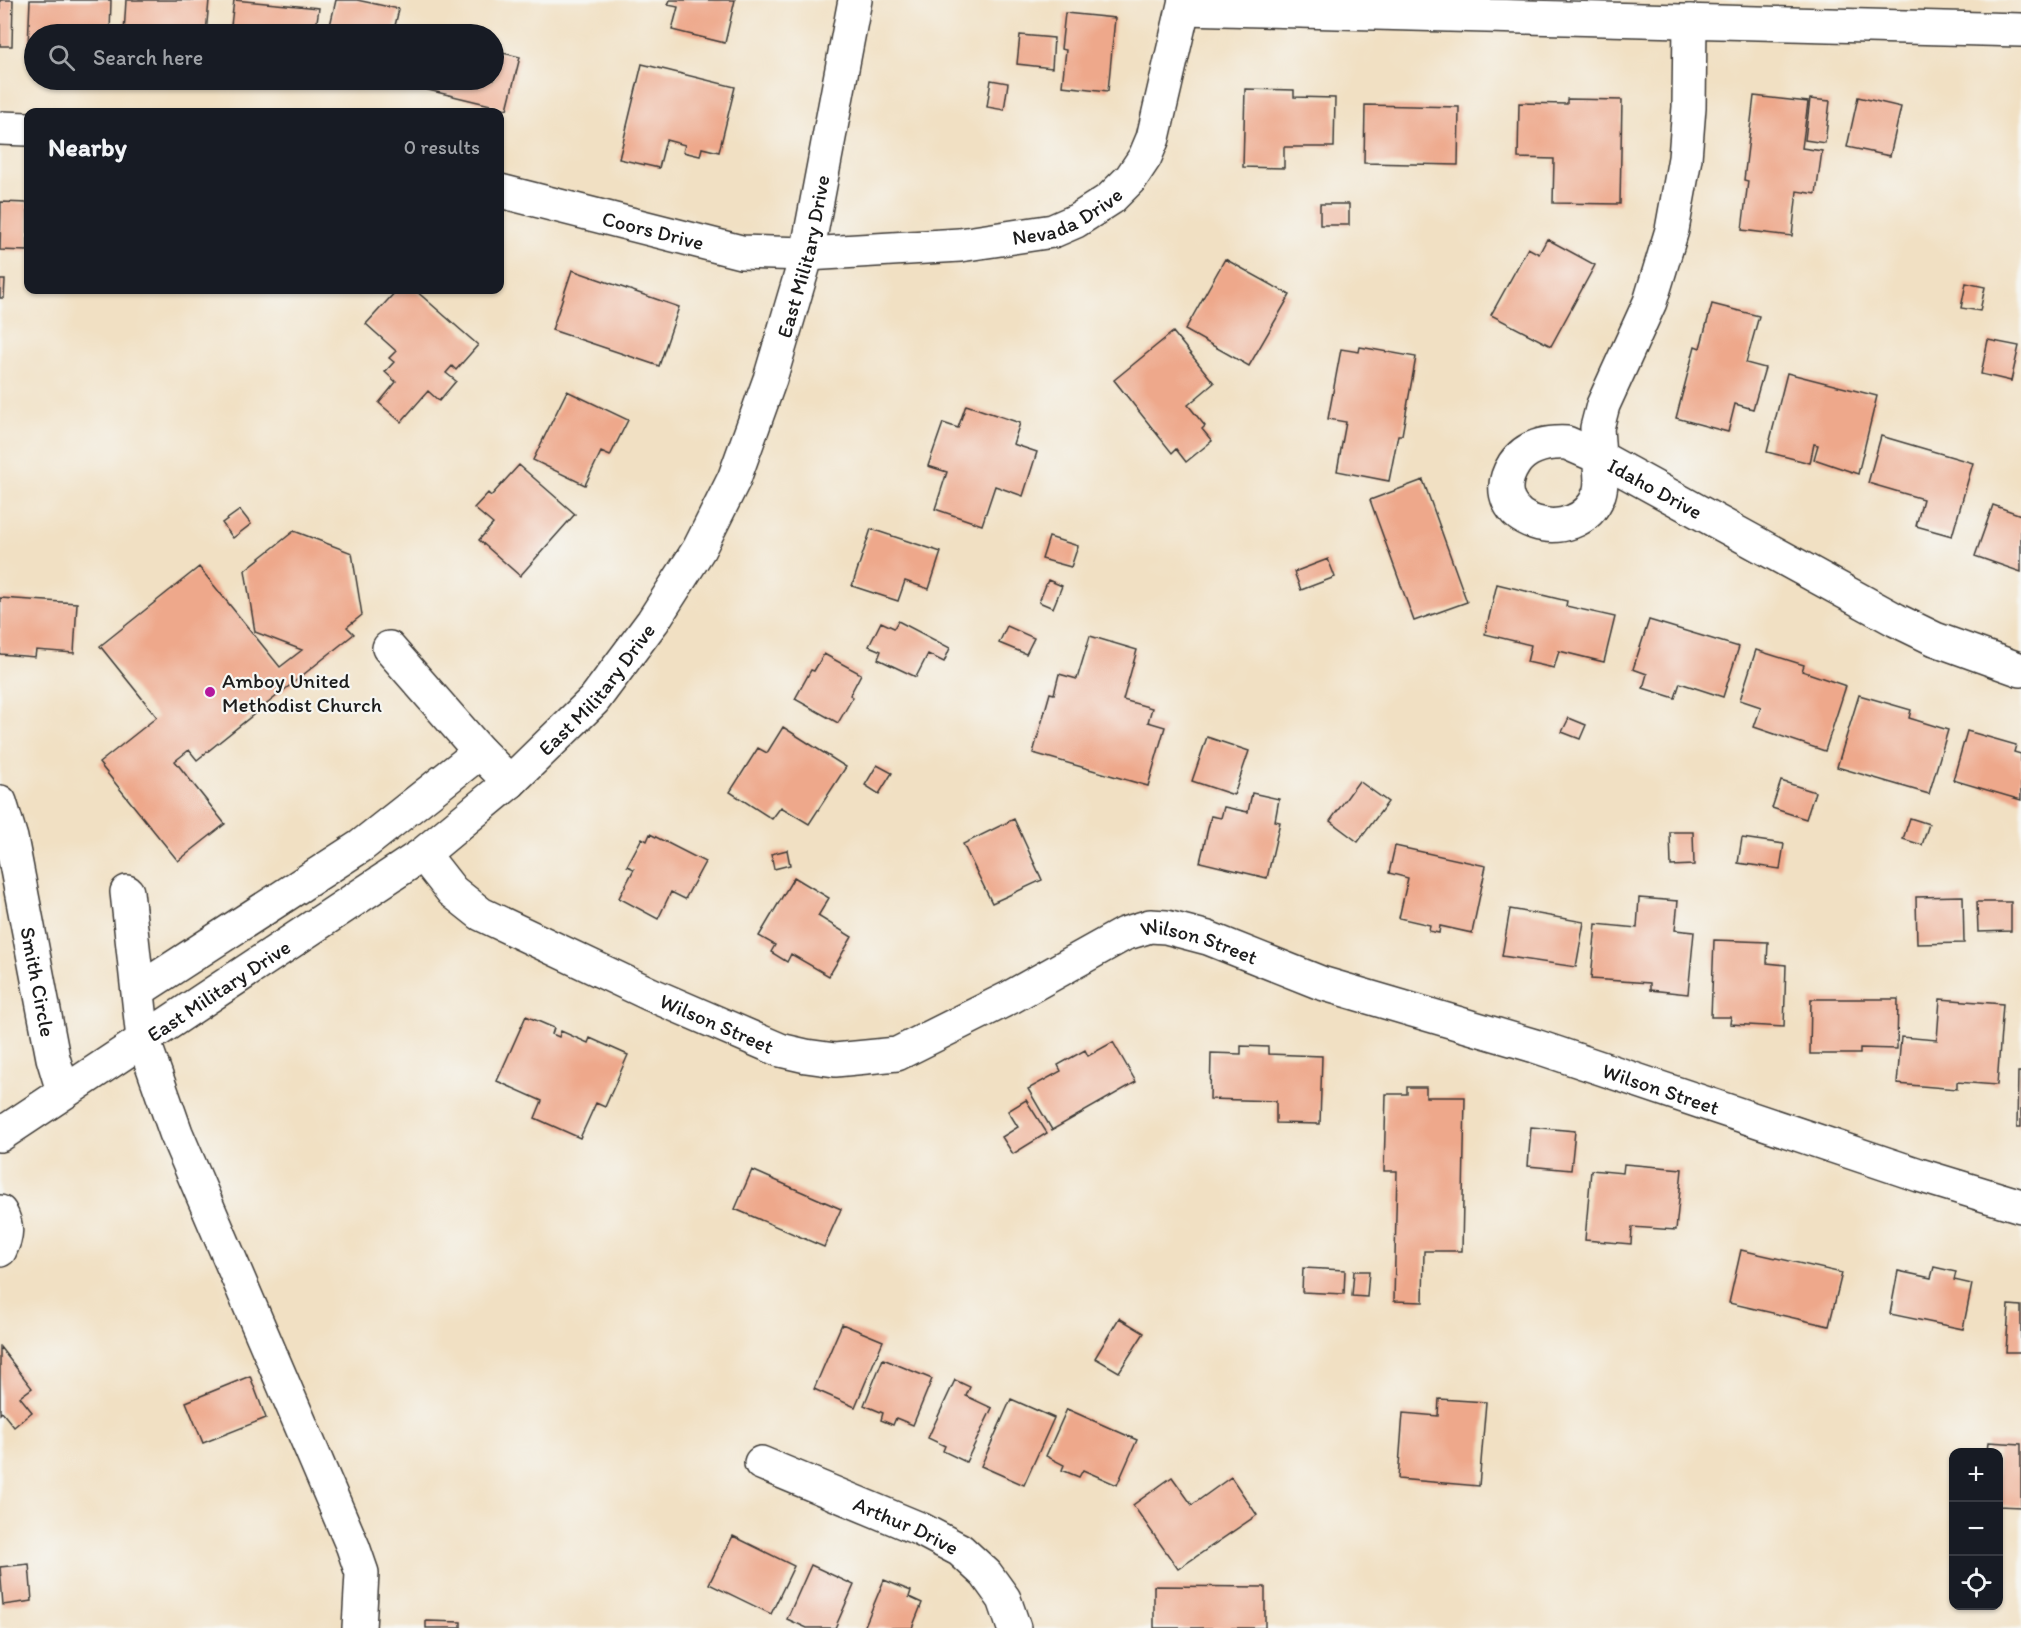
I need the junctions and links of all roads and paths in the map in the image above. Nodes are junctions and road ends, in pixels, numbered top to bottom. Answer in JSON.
{"nodes":[{"id":1,"x":855,"y":0,"type":"edge"},
{"id":2,"x":1185,"y":4,"type":"edge"},
{"id":3,"x":1690,"y":21,"type":"junction"},
{"id":4,"x":2021,"y":30,"type":"edge"},
{"id":5,"x":0,"y":128,"type":"edge"},
{"id":6,"x":24,"y":129,"type":"edge"},
{"id":7,"x":504,"y":192,"type":"edge"},
{"id":8,"x":807,"y":254,"type":"junction"},
{"id":9,"x":389,"y":648,"type":"dead end"},
{"id":10,"x":2021,"y":670,"type":"edge"},
{"id":11,"x":480,"y":752,"type":"junction"},
{"id":12,"x":510,"y":782,"type":"junction"},
{"id":13,"x":0,"y":802,"type":"edge"},
{"id":14,"x":423,"y":854,"type":"junction"},
{"id":15,"x":128,"y":892,"type":"dead end"},
{"id":16,"x":139,"y":990,"type":"junction"},
{"id":17,"x":142,"y":1039,"type":"junction"},
{"id":18,"x":63,"y":1091,"type":"junction"},
{"id":19,"x":0,"y":1135,"type":"edge"},
{"id":20,"x":2021,"y":1206,"type":"edge"},
{"id":21,"x":0,"y":1212,"type":"edge"},
{"id":22,"x":0,"y":1250,"type":"edge"},
{"id":23,"x":761,"y":1463,"type":"dead end"},
{"id":24,"x":359,"y":1628,"type":"edge"},
{"id":25,"x":1014,"y":1628,"type":"edge"}],
"edges":[{"from":1,"to":8,"type":"street","name":"East Military Drive"},
{"from":2,"to":3,"type":"street"},
{"from":2,"to":8,"type":"street","name":"Nevada Drive"},
{"from":3,"to":4,"type":"street"},
{"from":3,"to":10,"type":"street","name":"Idaho Drive"},
{"from":5,"to":6,"type":"street"},
{"from":7,"to":8,"type":"street","name":"Coors Drive"},
{"from":8,"to":12,"type":"street","name":"East Military Drive"},
{"from":9,"to":11,"type":"street"},
{"from":11,"to":12,"type":"street"},
{"from":11,"to":16,"type":"street"},
{"from":12,"to":14,"type":"street","name":"East Military Drive"},
{"from":13,"to":18,"type":"street","name":"Smith Circle"},
{"from":14,"to":17,"type":"street","name":"East Military Drive"},
{"from":14,"to":20,"type":"street","name":"Wilson Street"},
{"from":15,"to":16,"type":"street"},
{"from":16,"to":17,"type":"street"},
{"from":17,"to":18,"type":"street","name":"East Military Drive"},
{"from":17,"to":24,"type":"street"},
{"from":18,"to":19,"type":"street","name":"East Military Drive"},
{"from":21,"to":22,"type":"street"},
{"from":23,"to":25,"type":"street","name":"Arthur Drive"}]}
